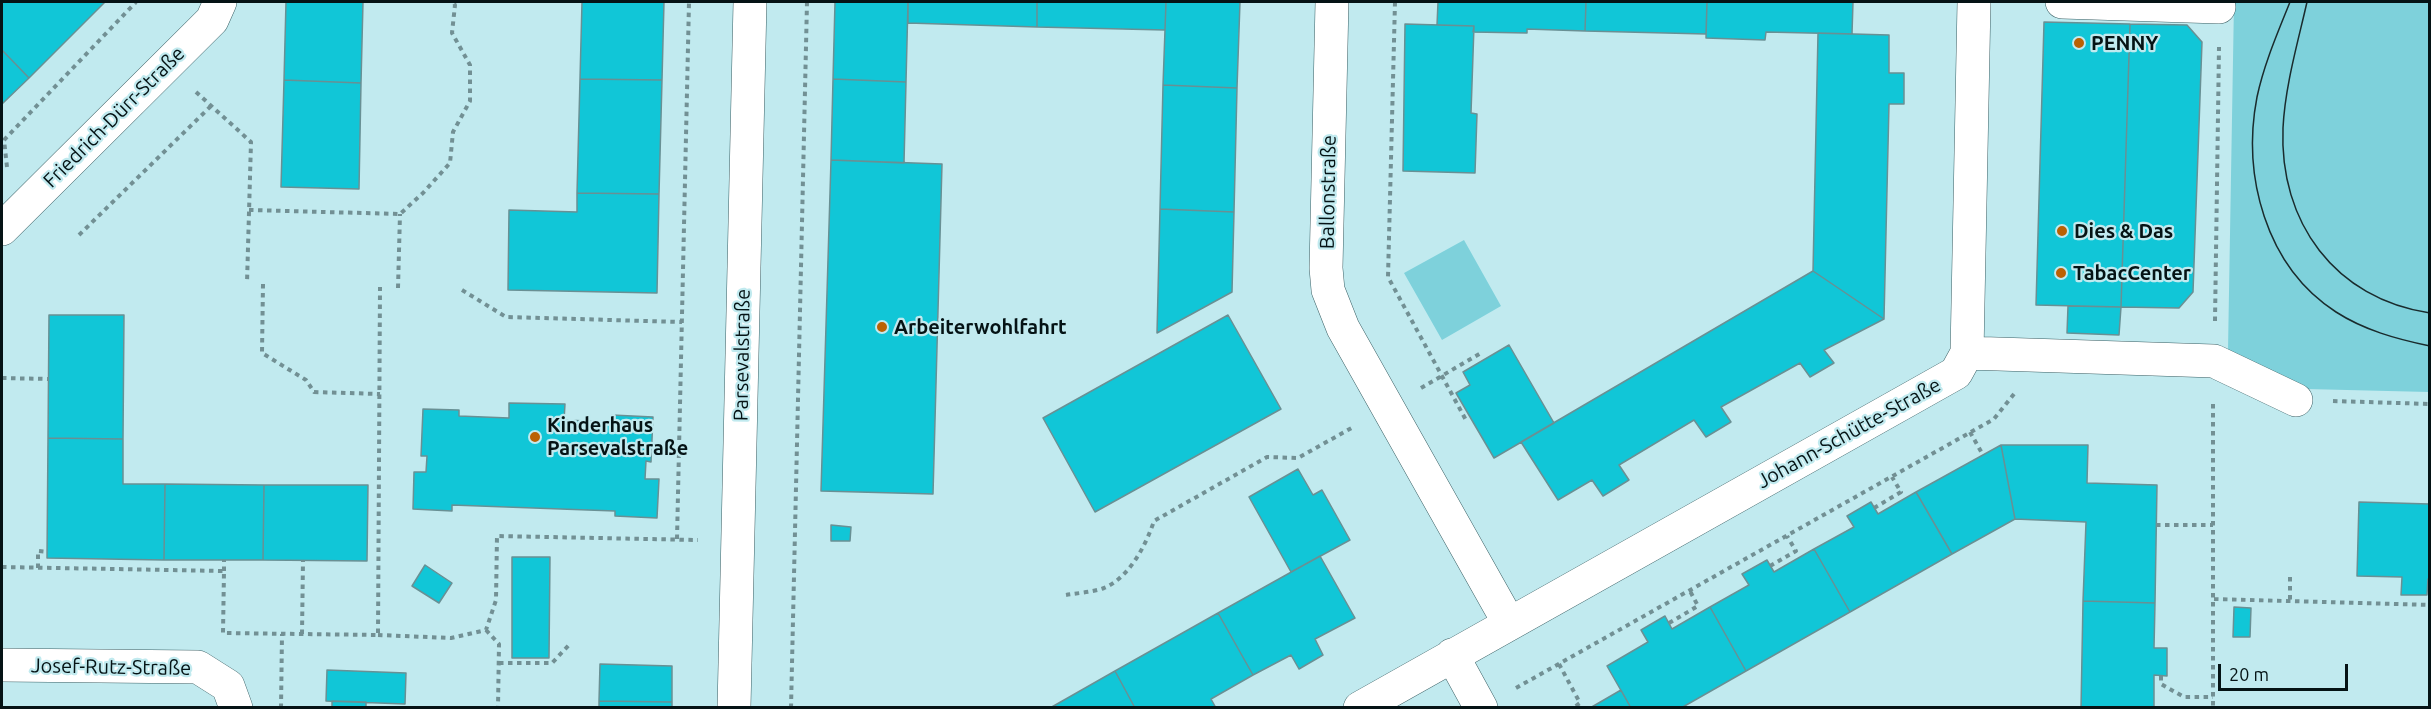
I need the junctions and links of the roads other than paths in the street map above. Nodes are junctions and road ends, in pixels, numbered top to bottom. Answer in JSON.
{"nodes":[{"id":1,"x":220,"y":2,"type":"edge"},
{"id":2,"x":750,"y":2,"type":"edge"},
{"id":3,"x":1332,"y":2,"type":"edge"},
{"id":4,"x":1974,"y":2,"type":"edge"},
{"id":5,"x":2062,"y":2,"type":"edge"},
{"id":6,"x":2219,"y":7,"type":"road end"},
{"id":7,"x":2,"y":229,"type":"edge"},
{"id":8,"x":1967,"y":353,"type":"junction"},
{"id":9,"x":2296,"y":400,"type":"road end"},
{"id":10,"x":1509,"y":624,"type":"junction"},
{"id":11,"x":1452,"y":655,"type":"junction"},
{"id":12,"x":2,"y":665,"type":"edge"},
{"id":13,"x":236,"y":708,"type":"edge"},
{"id":14,"x":734,"y":708,"type":"edge"},
{"id":15,"x":1360,"y":708,"type":"edge"},
{"id":16,"x":1481,"y":708,"type":"edge"}],
"edges":[{"from":1,"to":7,"type":"street","name":"Friedrich-Dürr-Straße"},
{"from":2,"to":14,"type":"street","name":"Parsevalstraße"},
{"from":3,"to":10,"type":"street","name":"Ballonstraße"},
{"from":4,"to":8,"type":"street"},
{"from":5,"to":6,"type":"street"},
{"from":8,"to":9,"type":"street"},
{"from":8,"to":10,"type":"street","name":"Johann-Schütte-Straße"},
{"from":10,"to":11,"type":"street","name":"Johann-Schütte-Straße"},
{"from":11,"to":15,"type":"street","name":"Johann-Schütte-Straße"},
{"from":11,"to":16,"type":"street"},
{"from":12,"to":13,"type":"street","name":"Josef-Rutz-Straße"}]}
